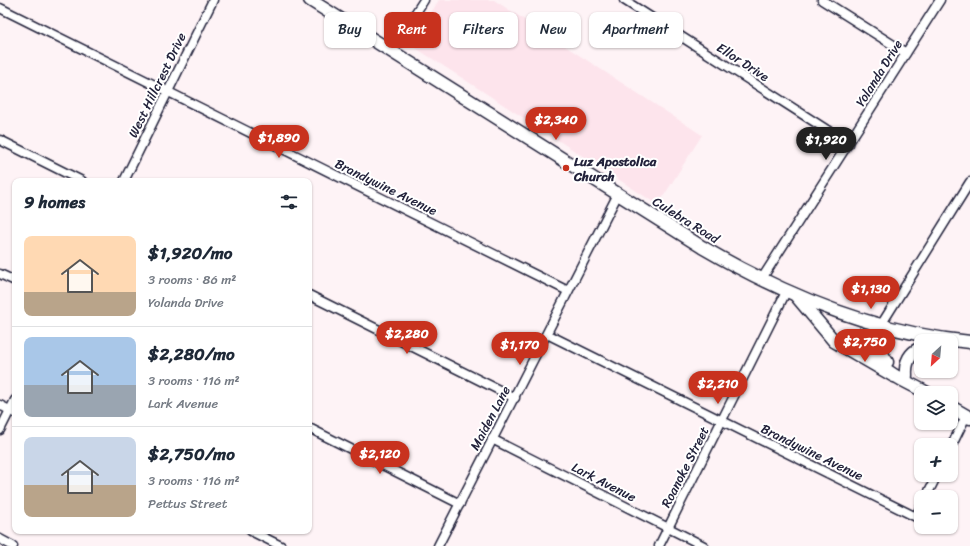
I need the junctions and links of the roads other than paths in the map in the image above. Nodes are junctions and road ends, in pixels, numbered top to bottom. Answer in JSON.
{"nodes":[{"id":1,"x":213,"y":0,"type":"edge"},
{"id":2,"x":310,"y":0,"type":"edge"},
{"id":3,"x":424,"y":0,"type":"edge"},
{"id":4,"x":624,"y":0,"type":"edge"},
{"id":5,"x":822,"y":0,"type":"edge"},
{"id":6,"x":940,"y":0,"type":"edge"},
{"id":7,"x":0,"y":8,"type":"edge"},
{"id":8,"x":391,"y":51,"type":"junction"},
{"id":9,"x":906,"y":53,"type":"junction"},
{"id":10,"x":168,"y":91,"type":"junction"},
{"id":11,"x":0,"y":140,"type":"edge"},
{"id":12,"x":849,"y":144,"type":"junction"},
{"id":13,"x":76,"y":178,"type":"edge"},
{"id":14,"x":125,"y":178,"type":"edge"},
{"id":15,"x":970,"y":182,"type":"edge"},
{"id":16,"x":618,"y":194,"type":"junction"},
{"id":17,"x":0,"y":274,"type":"edge"},
{"id":18,"x":12,"y":280,"type":"edge"},
{"id":19,"x":761,"y":280,"type":"junction"},
{"id":20,"x":568,"y":291,"type":"junction"},
{"id":21,"x":791,"y":294,"type":"junction"},
{"id":22,"x":312,"y":297,"type":"edge"},
{"id":23,"x":880,"y":325,"type":"junction"},
{"id":24,"x":547,"y":334,"type":"junction"},
{"id":25,"x":916,"y":334,"type":"edge"},
{"id":26,"x":958,"y":341,"type":"edge"},
{"id":27,"x":970,"y":342,"type":"edge"},
{"id":28,"x":914,"y":351,"type":"edge"},
{"id":29,"x":894,"y":376,"type":"junction"},
{"id":30,"x":908,"y":379,"type":"junction"},
{"id":31,"x":918,"y":386,"type":"edge"},
{"id":32,"x":514,"y":398,"type":"junction"},
{"id":33,"x":0,"y":405,"type":"edge"},
{"id":34,"x":12,"y":411,"type":"edge"},
{"id":35,"x":958,"y":411,"type":"edge"},
{"id":36,"x":968,"y":417,"type":"edge"},
{"id":37,"x":722,"y":420,"type":"junction"},
{"id":38,"x":0,"y":430,"type":"edge"},
{"id":39,"x":312,"y":430,"type":"edge"},
{"id":40,"x":956,"y":438,"type":"edge"},
{"id":41,"x":492,"y":439,"type":"junction"},
{"id":42,"x":460,"y":504,"type":"junction"},
{"id":43,"x":914,"y":516,"type":"edge"},
{"id":44,"x":668,"y":528,"type":"junction"},
{"id":45,"x":257,"y":534,"type":"edge"},
{"id":46,"x":0,"y":539,"type":"edge"},
{"id":47,"x":13,"y":546,"type":"edge"},
{"id":48,"x":281,"y":546,"type":"edge"},
{"id":49,"x":439,"y":546,"type":"edge"},
{"id":50,"x":658,"y":546,"type":"edge"},
{"id":51,"x":704,"y":546,"type":"edge"}],
"edges":[{"from":1,"to":10,"type":"street","name":"West Hillcrest Drive"},
{"from":2,"to":8,"type":"main road","name":"Culebra Road"},
{"from":3,"to":8,"type":"street"},
{"from":4,"to":12,"type":"street","name":"Ellor Drive"},
{"from":5,"to":9,"type":"street"},
{"from":6,"to":9,"type":"street","name":"Yolanda Drive"},
{"from":7,"to":10,"type":"street","name":"Brandywine Avenue"},
{"from":8,"to":16,"type":"main road","name":"Culebra Road"},
{"from":9,"to":12,"type":"street","name":"Yolanda Drive"},
{"from":10,"to":14,"type":"street","name":"West Hillcrest Drive"},
{"from":10,"to":20,"type":"street","name":"Brandywine Avenue"},
{"from":11,"to":13,"type":"street"},
{"from":12,"to":19,"type":"street","name":"Yolanda Drive"},
{"from":15,"to":23,"type":"street"},
{"from":16,"to":19,"type":"main road","name":"Culebra Road"},
{"from":16,"to":20,"type":"street","name":"Maiden Lane"},
{"from":17,"to":18,"type":"street"},
{"from":19,"to":21,"type":"main road","name":"Culebra Road"},
{"from":20,"to":24,"type":"street","name":"Maiden Lane"},
{"from":21,"to":23,"type":"main road","name":"Culebra Road"},
{"from":21,"to":29,"type":"main road"},
{"from":21,"to":37,"type":"street","name":"Roanoke Street"},
{"from":22,"to":32,"type":"street"},
{"from":23,"to":25,"type":"main road","name":"Culebra Road"},
{"from":23,"to":29,"type":"main road"},
{"from":23,"to":30,"type":"main road"},
{"from":24,"to":32,"type":"street","name":"Maiden Lane"},
{"from":24,"to":37,"type":"street","name":"Brandywine Avenue"},
{"from":26,"to":27,"type":"main road","name":"Culebra Road"},
{"from":28,"to":30,"type":"main road"},
{"from":29,"to":30,"type":"main road"},
{"from":30,"to":31,"type":"main road"},
{"from":32,"to":41,"type":"street","name":"Maiden Lane"},
{"from":33,"to":34,"type":"street"},
{"from":34,"to":38,"type":"street"},
{"from":35,"to":36,"type":"main road"},
{"from":36,"to":40,"type":"street"},
{"from":37,"to":43,"type":"street","name":"Brandywine Avenue"},
{"from":37,"to":44,"type":"street","name":"Roanoke Street"},
{"from":39,"to":42,"type":"street"},
{"from":41,"to":42,"type":"street","name":"Maiden Lane"},
{"from":41,"to":44,"type":"street","name":"Lark Avenue"},
{"from":42,"to":49,"type":"street","name":"Maiden Lane"},
{"from":44,"to":50,"type":"street","name":"Roanoke Street"},
{"from":44,"to":51,"type":"street","name":"Lark Avenue"},
{"from":45,"to":48,"type":"street"},
{"from":46,"to":47,"type":"street"}]}
